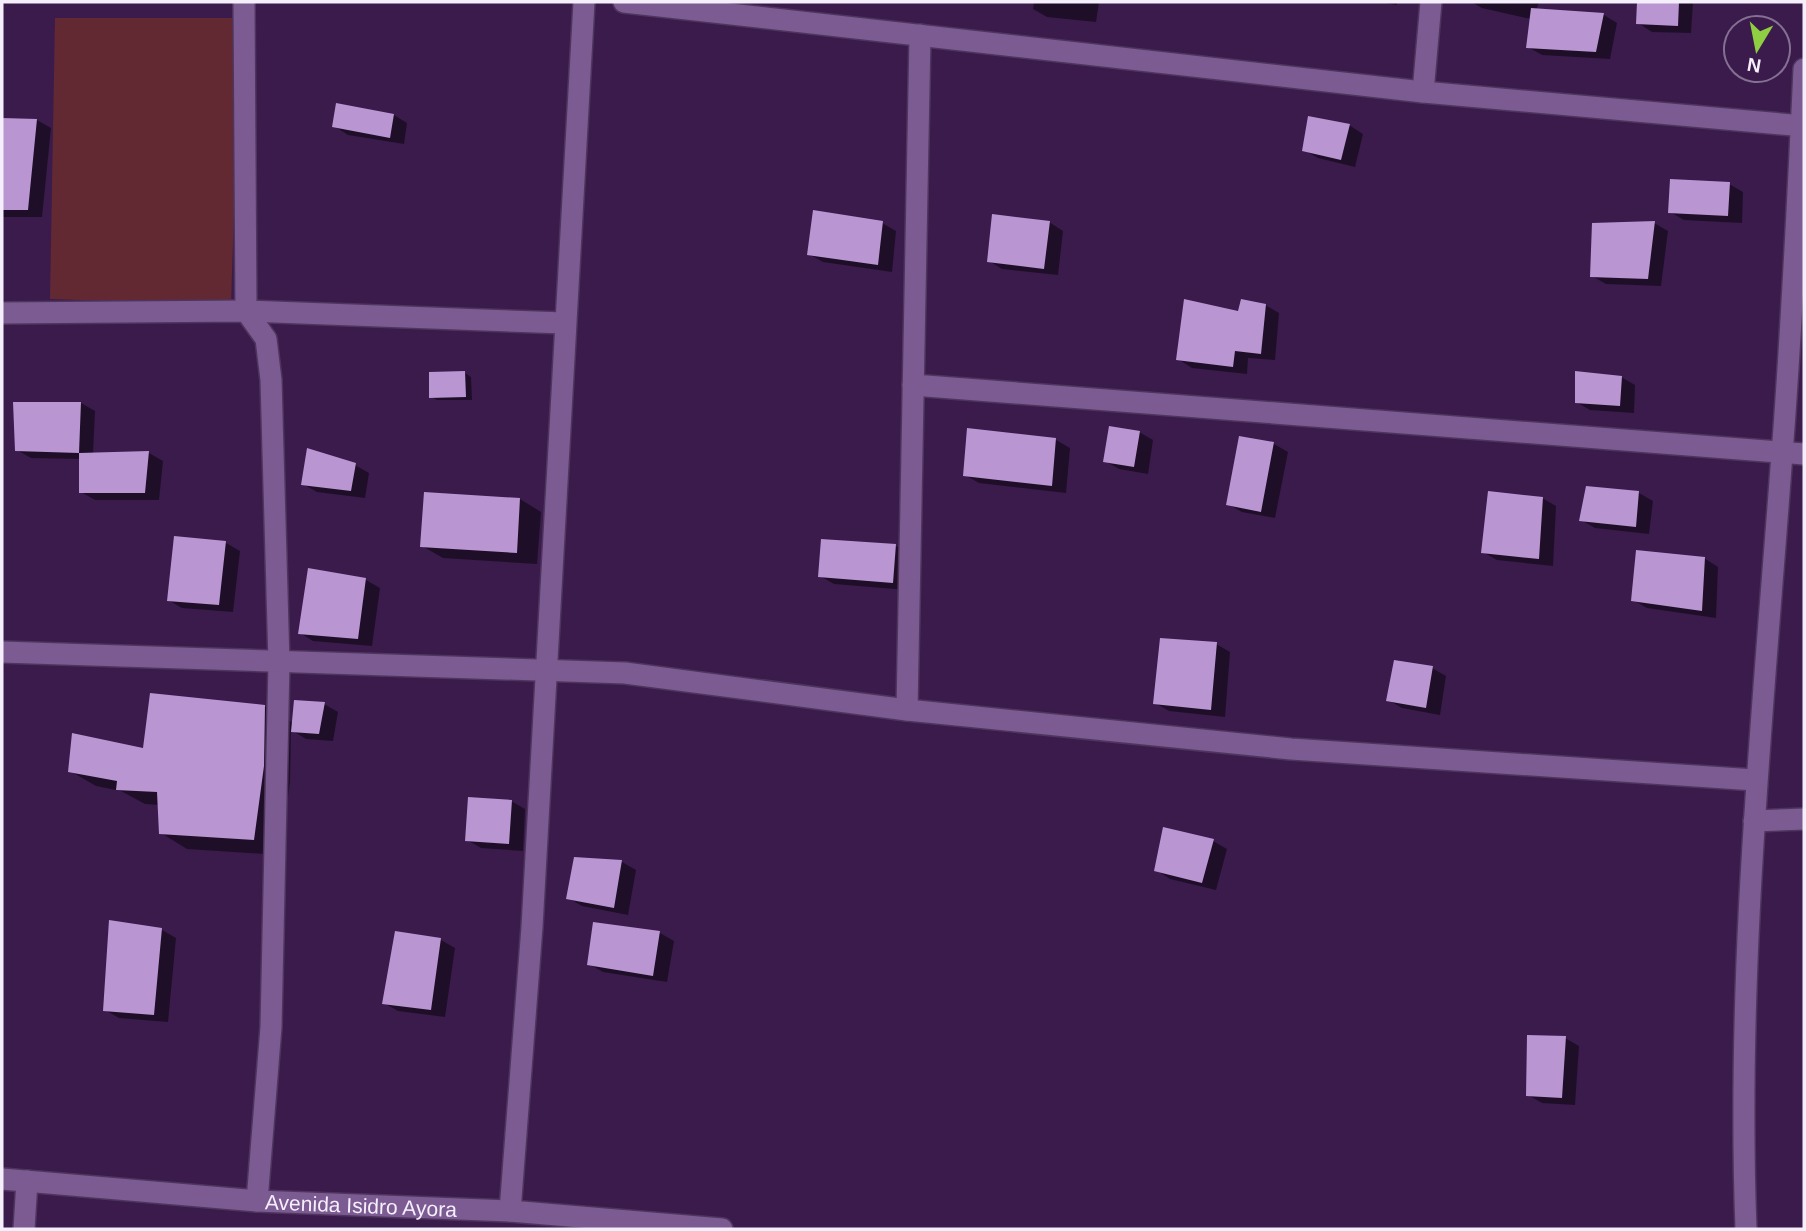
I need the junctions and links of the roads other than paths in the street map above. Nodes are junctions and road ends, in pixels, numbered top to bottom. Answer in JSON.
{"nodes":[{"id":1,"x":244,"y":2,"type":"edge"},
{"id":2,"x":584,"y":2,"type":"edge"},
{"id":3,"x":624,"y":2,"type":"edge"},
{"id":4,"x":1431,"y":2,"type":"edge"},
{"id":5,"x":920,"y":34,"type":"junction"},
{"id":6,"x":1804,"y":69,"type":"edge"},
{"id":7,"x":1423,"y":92,"type":"junction"},
{"id":8,"x":1803,"y":126,"type":"edge"},
{"id":9,"x":246,"y":311,"type":"junction"},
{"id":10,"x":2,"y":313,"type":"edge"},
{"id":11,"x":564,"y":323,"type":"junction"},
{"id":12,"x":913,"y":385,"type":"junction"},
{"id":13,"x":1783,"y":452,"type":"junction"},
{"id":14,"x":1804,"y":454,"type":"edge"},
{"id":15,"x":2,"y":652,"type":"edge"},
{"id":16,"x":278,"y":663,"type":"junction"},
{"id":17,"x":545,"y":669,"type":"junction"},
{"id":18,"x":907,"y":710,"type":"junction"},
{"id":19,"x":1755,"y":780,"type":"junction"},
{"id":20,"x":1804,"y":819,"type":"edge"},
{"id":21,"x":1754,"y":821,"type":"junction"},
{"id":22,"x":2,"y":1179,"type":"edge"},
{"id":23,"x":27,"y":1181,"type":"junction"},
{"id":24,"x":257,"y":1201,"type":"junction"},
{"id":25,"x":510,"y":1210,"type":"junction"},
{"id":26,"x":675,"y":1228,"type":"edge"},
{"id":27,"x":24,"y":1229,"type":"edge"},
{"id":28,"x":722,"y":1229,"type":"edge"},
{"id":29,"x":1746,"y":1229,"type":"edge"}],
"edges":[{"from":1,"to":9,"type":"street"},
{"from":2,"to":11,"type":"street"},
{"from":3,"to":5,"type":"street"},
{"from":4,"to":7,"type":"street"},
{"from":5,"to":7,"type":"street"},
{"from":5,"to":12,"type":"street"},
{"from":6,"to":8,"type":"street"},
{"from":7,"to":8,"type":"street"},
{"from":8,"to":13,"type":"street"},
{"from":9,"to":10,"type":"street"},
{"from":9,"to":11,"type":"street"},
{"from":9,"to":16,"type":"street"},
{"from":11,"to":17,"type":"street"},
{"from":12,"to":13,"type":"street"},
{"from":12,"to":18,"type":"street"},
{"from":13,"to":14,"type":"street"},
{"from":13,"to":19,"type":"street"},
{"from":15,"to":16,"type":"street"},
{"from":16,"to":17,"type":"street"},
{"from":16,"to":24,"type":"street"},
{"from":17,"to":18,"type":"street"},
{"from":17,"to":25,"type":"street"},
{"from":18,"to":19,"type":"street"},
{"from":19,"to":21,"type":"street"},
{"from":20,"to":21,"type":"street"},
{"from":21,"to":29,"type":"street"},
{"from":22,"to":23,"type":"street","name":"Avenida Isidro Ayora"},
{"from":23,"to":24,"type":"street","name":"Avenida Isidro Ayora"},
{"from":23,"to":27,"type":"street"},
{"from":24,"to":25,"type":"street","name":"Avenida Isidro Ayora"},
{"from":25,"to":26,"type":"street","name":"Avenida Isidro Ayora"},
{"from":26,"to":28,"type":"street","name":"Avenida Isidro Ayora"}]}
